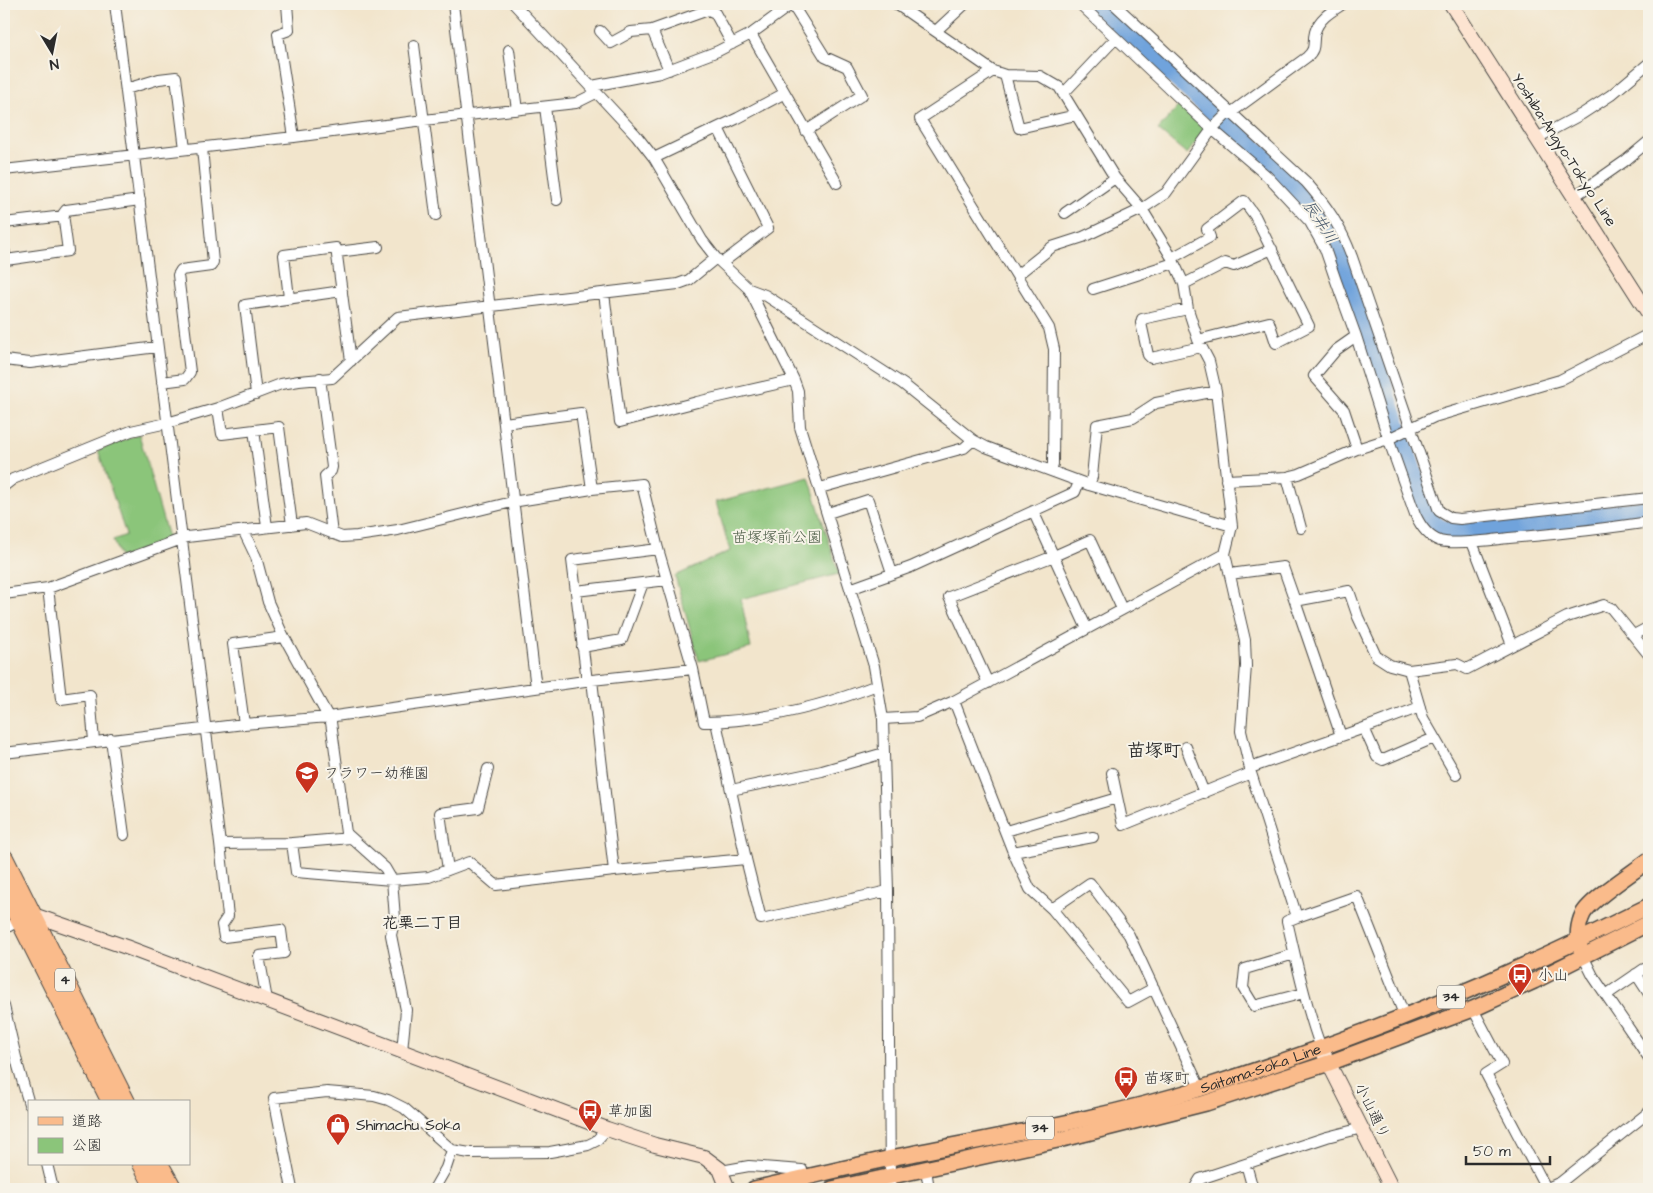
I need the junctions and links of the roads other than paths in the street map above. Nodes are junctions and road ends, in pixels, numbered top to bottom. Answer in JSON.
{"nodes":[{"id":1,"x":115,"y":4,"type":"edge"},
{"id":2,"x":287,"y":4,"type":"edge"},
{"id":3,"x":453,"y":4,"type":"edge"},
{"id":4,"x":514,"y":4,"type":"edge"},
{"id":5,"x":896,"y":4,"type":"edge"},
{"id":6,"x":965,"y":4,"type":"edge"},
{"id":7,"x":1080,"y":4,"type":"edge"},
{"id":8,"x":1114,"y":4,"type":"edge"},
{"id":9,"x":1343,"y":4,"type":"edge"},
{"id":10,"x":1451,"y":4,"type":"edge"},
{"id":11,"x":652,"y":30,"type":"junction"},
{"id":12,"x":600,"y":31,"type":"dead end"},
{"id":13,"x":936,"y":31,"type":"junction"},
{"id":14,"x":751,"y":34,"type":"junction"},
{"id":15,"x":1116,"y":38,"type":"junction"},
{"id":16,"x":732,"y":44,"type":"junction"},
{"id":17,"x":414,"y":45,"type":"dead end"},
{"id":18,"x":509,"y":50,"type":"dead end"},
{"id":19,"x":1649,"y":63,"type":"edge"},
{"id":20,"x":668,"y":70,"type":"junction"},
{"id":21,"x":994,"y":71,"type":"junction"},
{"id":22,"x":1005,"y":74,"type":"junction"},
{"id":23,"x":126,"y":89,"type":"junction"},
{"id":24,"x":594,"y":90,"type":"junction"},
{"id":25,"x":785,"y":93,"type":"junction"},
{"id":26,"x":1063,"y":94,"type":"junction"},
{"id":27,"x":545,"y":107,"type":"junction"},
{"id":28,"x":517,"y":110,"type":"junction"},
{"id":29,"x":1230,"y":111,"type":"junction"},
{"id":30,"x":1076,"y":114,"type":"junction"},
{"id":31,"x":467,"y":116,"type":"junction"},
{"id":32,"x":424,"y":120,"type":"junction"},
{"id":33,"x":718,"y":128,"type":"junction"},
{"id":34,"x":1213,"y":129,"type":"junction"},
{"id":35,"x":806,"y":131,"type":"junction"},
{"id":36,"x":294,"y":137,"type":"junction"},
{"id":37,"x":1537,"y":138,"type":"junction"},
{"id":38,"x":1649,"y":140,"type":"edge"},
{"id":39,"x":202,"y":148,"type":"junction"},
{"id":40,"x":185,"y":149,"type":"junction"},
{"id":41,"x":133,"y":155,"type":"junction"},
{"id":42,"x":654,"y":158,"type":"junction"},
{"id":43,"x":4,"y":170,"type":"edge"},
{"id":44,"x":1115,"y":178,"type":"junction"},
{"id":45,"x":837,"y":183,"type":"dead end"},
{"id":46,"x":1575,"y":196,"type":"junction"},
{"id":47,"x":140,"y":200,"type":"junction"},
{"id":48,"x":557,"y":200,"type":"dead end"},
{"id":49,"x":1142,"y":209,"type":"junction"},
{"id":50,"x":1065,"y":213,"type":"dead end"},
{"id":51,"x":436,"y":215,"type":"dead end"},
{"id":52,"x":64,"y":216,"type":"junction"},
{"id":53,"x":4,"y":223,"type":"edge"},
{"id":54,"x":378,"y":247,"type":"dead end"},
{"id":55,"x":4,"y":248,"type":"edge"},
{"id":56,"x":1272,"y":249,"type":"junction"},
{"id":57,"x":337,"y":252,"type":"junction"},
{"id":58,"x":719,"y":260,"type":"junction"},
{"id":59,"x":1173,"y":261,"type":"junction"},
{"id":60,"x":1017,"y":275,"type":"junction"},
{"id":61,"x":1184,"y":284,"type":"junction"},
{"id":62,"x":749,"y":289,"type":"junction"},
{"id":63,"x":1093,"y":290,"type":"dead end"},
{"id":64,"x":342,"y":292,"type":"junction"},
{"id":65,"x":604,"y":293,"type":"junction"},
{"id":66,"x":289,"y":298,"type":"junction"},
{"id":67,"x":490,"y":307,"type":"junction"},
{"id":68,"x":1188,"y":309,"type":"junction"},
{"id":69,"x":1649,"y":314,"type":"edge"},
{"id":70,"x":1649,"y":334,"type":"edge"},
{"id":71,"x":1356,"y":336,"type":"junction"},
{"id":72,"x":1200,"y":343,"type":"junction"},
{"id":73,"x":157,"y":346,"type":"junction"},
{"id":74,"x":4,"y":360,"type":"edge"},
{"id":75,"x":351,"y":361,"type":"junction"},
{"id":76,"x":320,"y":378,"type":"junction"},
{"id":77,"x":794,"y":380,"type":"junction"},
{"id":78,"x":162,"y":382,"type":"junction"},
{"id":79,"x":1216,"y":391,"type":"junction"},
{"id":80,"x":256,"y":394,"type":"junction"},
{"id":81,"x":218,"y":408,"type":"junction"},
{"id":82,"x":167,"y":423,"type":"junction"},
{"id":83,"x":504,"y":423,"type":"junction"},
{"id":84,"x":1410,"y":428,"type":"junction"},
{"id":85,"x":254,"y":430,"type":"junction"},
{"id":86,"x":1389,"y":438,"type":"junction"},
{"id":87,"x":973,"y":440,"type":"junction"},
{"id":88,"x":1357,"y":449,"type":"junction"},
{"id":89,"x":1051,"y":471,"type":"junction"},
{"id":90,"x":1287,"y":477,"type":"junction"},
{"id":91,"x":1226,"y":480,"type":"junction"},
{"id":92,"x":1079,"y":482,"type":"junction"},
{"id":93,"x":1089,"y":485,"type":"junction"},
{"id":94,"x":4,"y":486,"type":"edge"},
{"id":95,"x":820,"y":488,"type":"junction"},
{"id":96,"x":592,"y":490,"type":"junction"},
{"id":97,"x":1649,"y":498,"type":"edge"},
{"id":98,"x":512,"y":502,"type":"junction"},
{"id":99,"x":1034,"y":511,"type":"junction"},
{"id":100,"x":828,"y":513,"type":"junction"},
{"id":101,"x":1649,"y":522,"type":"edge"},
{"id":102,"x":292,"y":525,"type":"junction"},
{"id":103,"x":1232,"y":526,"type":"junction"},
{"id":104,"x":267,"y":527,"type":"junction"},
{"id":105,"x":1300,"y":528,"type":"dead end"},
{"id":106,"x":243,"y":530,"type":"junction"},
{"id":107,"x":332,"y":534,"type":"junction"},
{"id":108,"x":182,"y":539,"type":"junction"},
{"id":109,"x":1472,"y":542,"type":"junction"},
{"id":110,"x":658,"y":549,"type":"junction"},
{"id":111,"x":1225,"y":554,"type":"junction"},
{"id":112,"x":1054,"y":556,"type":"junction"},
{"id":113,"x":892,"y":573,"type":"junction"},
{"id":114,"x":1230,"y":574,"type":"junction"},
{"id":115,"x":667,"y":580,"type":"junction"},
{"id":116,"x":643,"y":582,"type":"junction"},
{"id":117,"x":48,"y":588,"type":"junction"},
{"id":118,"x":850,"y":589,"type":"junction"},
{"id":119,"x":576,"y":591,"type":"junction"},
{"id":120,"x":4,"y":594,"type":"edge"},
{"id":121,"x":1295,"y":601,"type":"junction"},
{"id":122,"x":1122,"y":609,"type":"junction"},
{"id":123,"x":1649,"y":627,"type":"edge"},
{"id":124,"x":1087,"y":629,"type":"junction"},
{"id":125,"x":1634,"y":636,"type":"junction"},
{"id":126,"x":284,"y":637,"type":"junction"},
{"id":127,"x":1512,"y":645,"type":"junction"},
{"id":128,"x":582,"y":647,"type":"junction"},
{"id":129,"x":1649,"y":655,"type":"edge"},
{"id":130,"x":693,"y":669,"type":"junction"},
{"id":131,"x":1409,"y":670,"type":"junction"},
{"id":132,"x":589,"y":680,"type":"junction"},
{"id":133,"x":988,"y":683,"type":"junction"},
{"id":134,"x":877,"y":685,"type":"junction"},
{"id":135,"x":536,"y":688,"type":"junction"},
{"id":136,"x":954,"y":701,"type":"junction"},
{"id":137,"x":1420,"y":707,"type":"junction"},
{"id":138,"x":328,"y":717,"type":"junction"},
{"id":139,"x":884,"y":719,"type":"junction"},
{"id":140,"x":716,"y":722,"type":"junction"},
{"id":141,"x":244,"y":724,"type":"junction"},
{"id":142,"x":205,"y":728,"type":"junction"},
{"id":143,"x":1364,"y":728,"type":"junction"},
{"id":144,"x":1341,"y":736,"type":"junction"},
{"id":145,"x":1434,"y":738,"type":"junction"},
{"id":146,"x":111,"y":739,"type":"junction"},
{"id":147,"x":94,"y":741,"type":"junction"},
{"id":148,"x":1186,"y":747,"type":"dead end"},
{"id":149,"x":4,"y":753,"type":"edge"},
{"id":150,"x":884,"y":753,"type":"junction"},
{"id":151,"x":488,"y":769,"type":"dead end"},
{"id":152,"x":1251,"y":771,"type":"junction"},
{"id":153,"x":1112,"y":773,"type":"dead end"},
{"id":154,"x":1456,"y":775,"type":"dead end"},
{"id":155,"x":731,"y":790,"type":"junction"},
{"id":156,"x":1204,"y":793,"type":"junction"},
{"id":157,"x":1118,"y":798,"type":"junction"},
{"id":158,"x":1006,"y":831,"type":"junction"},
{"id":159,"x":124,"y":835,"type":"dead end"},
{"id":160,"x":1093,"y":837,"type":"dead end"},
{"id":161,"x":351,"y":838,"type":"junction"},
{"id":162,"x":292,"y":843,"type":"junction"},
{"id":163,"x":220,"y":844,"type":"junction"},
{"id":164,"x":1013,"y":852,"type":"junction"},
{"id":165,"x":4,"y":858,"type":"edge"},
{"id":166,"x":746,"y":859,"type":"junction"},
{"id":167,"x":1649,"y":860,"type":"edge"},
{"id":168,"x":448,"y":870,"type":"junction"},
{"id":169,"x":614,"y":871,"type":"junction"},
{"id":170,"x":392,"y":880,"type":"junction"},
{"id":171,"x":4,"y":889,"type":"edge"},
{"id":172,"x":888,"y":891,"type":"junction"},
{"id":173,"x":1649,"y":906,"type":"edge"},
{"id":174,"x":1052,"y":909,"type":"junction"},
{"id":175,"x":17,"y":911,"type":"edge"},
{"id":176,"x":1297,"y":917,"type":"junction"},
{"id":177,"x":1649,"y":923,"type":"edge"},
{"id":178,"x":4,"y":929,"type":"edge"},
{"id":179,"x":1578,"y":940,"type":"junction"},
{"id":180,"x":1294,"y":954,"type":"junction"},
{"id":181,"x":1583,"y":956,"type":"junction"},
{"id":182,"x":1154,"y":988,"type":"junction"},
{"id":183,"x":1304,"y":993,"type":"junction"},
{"id":184,"x":1649,"y":994,"type":"edge"},
{"id":185,"x":1606,"y":995,"type":"junction"},
{"id":186,"x":267,"y":1000,"type":"junction"},
{"id":187,"x":4,"y":1006,"type":"edge"},
{"id":188,"x":1473,"y":1008,"type":"junction"},
{"id":189,"x":1405,"y":1017,"type":"junction"},
{"id":190,"x":1321,"y":1048,"type":"junction"},
{"id":191,"x":402,"y":1051,"type":"junction"},
{"id":192,"x":1649,"y":1058,"type":"edge"},
{"id":193,"x":1330,"y":1063,"type":"junction"},
{"id":194,"x":1200,"y":1088,"type":"junction"},
{"id":195,"x":110,"y":1100,"type":"edge"},
{"id":196,"x":125,"y":1100,"type":"edge"},
{"id":197,"x":28,"y":1101,"type":"edge"},
{"id":198,"x":1649,"y":1112,"type":"edge"},
{"id":199,"x":1362,"y":1128,"type":"junction"},
{"id":200,"x":607,"y":1129,"type":"junction"},
{"id":201,"x":452,"y":1150,"type":"junction"},
{"id":202,"x":889,"y":1158,"type":"junction"},
{"id":203,"x":1246,"y":1164,"type":"junction"},
{"id":204,"x":47,"y":1166,"type":"edge"},
{"id":205,"x":143,"y":1166,"type":"edge"},
{"id":206,"x":160,"y":1166,"type":"edge"},
{"id":207,"x":926,"y":1169,"type":"junction"},
{"id":208,"x":721,"y":1171,"type":"junction"},
{"id":209,"x":804,"y":1178,"type":"junction"},
{"id":210,"x":890,"y":1183,"type":"edge"},
{"id":211,"x":54,"y":1189,"type":"edge"},
{"id":212,"x":155,"y":1189,"type":"edge"},
{"id":213,"x":173,"y":1189,"type":"edge"},
{"id":214,"x":292,"y":1189,"type":"edge"},
{"id":215,"x":434,"y":1189,"type":"edge"},
{"id":216,"x":728,"y":1189,"type":"edge"},
{"id":217,"x":754,"y":1189,"type":"edge"},
{"id":218,"x":832,"y":1189,"type":"edge"},
{"id":219,"x":929,"y":1189,"type":"edge"},
{"id":220,"x":1194,"y":1189,"type":"edge"},
{"id":221,"x":1254,"y":1189,"type":"edge"},
{"id":222,"x":1392,"y":1189,"type":"edge"},
{"id":223,"x":1545,"y":1189,"type":"edge"}],
"edges":[{"from":1,"to":23,"type":"street"},
{"from":2,"to":36,"type":"street"},
{"from":3,"to":31,"type":"street"},
{"from":4,"to":24,"type":"street"},
{"from":5,"to":13,"type":"street"},
{"from":6,"to":13,"type":"street"},
{"from":7,"to":15,"type":"street"},
{"from":8,"to":29,"type":"street"},
{"from":9,"to":29,"type":"street"},
{"from":10,"to":37,"type":"street","name":"Yoshiba-Angyo-Tokyo Line"},
{"from":11,"to":12,"type":"street"},
{"from":11,"to":16,"type":"street"},
{"from":11,"to":20,"type":"street"},
{"from":13,"to":21,"type":"street"},
{"from":14,"to":16,"type":"street"},
{"from":14,"to":25,"type":"street"},
{"from":14,"to":35,"type":"street"},
{"from":15,"to":26,"type":"street"},
{"from":15,"to":34,"type":"street"},
{"from":16,"to":20,"type":"street"},
{"from":17,"to":32,"type":"street"},
{"from":18,"to":28,"type":"street"},
{"from":19,"to":37,"type":"street"},
{"from":20,"to":24,"type":"street"},
{"from":21,"to":22,"type":"street"},
{"from":21,"to":60,"type":"street"},
{"from":22,"to":26,"type":"street"},
{"from":22,"to":30,"type":"street"},
{"from":23,"to":40,"type":"street"},
{"from":23,"to":41,"type":"street"},
{"from":24,"to":27,"type":"street"},
{"from":24,"to":42,"type":"street"},
{"from":25,"to":33,"type":"street"},
{"from":25,"to":35,"type":"street"},
{"from":26,"to":30,"type":"street"},
{"from":27,"to":28,"type":"street"},
{"from":27,"to":48,"type":"street"},
{"from":28,"to":31,"type":"street"},
{"from":29,"to":34,"type":"street"},
{"from":29,"to":84,"type":"street"},
{"from":30,"to":44,"type":"street"},
{"from":31,"to":32,"type":"street"},
{"from":31,"to":67,"type":"street"},
{"from":32,"to":36,"type":"street"},
{"from":32,"to":51,"type":"street"},
{"from":33,"to":42,"type":"street"},
{"from":33,"to":58,"type":"street"},
{"from":34,"to":49,"type":"street"},
{"from":34,"to":71,"type":"street"},
{"from":35,"to":45,"type":"street"},
{"from":36,"to":39,"type":"street"},
{"from":37,"to":46,"type":"street","name":"Yoshiba-Angyo-Tokyo Line"},
{"from":38,"to":46,"type":"street"},
{"from":39,"to":40,"type":"street"},
{"from":39,"to":78,"type":"street"},
{"from":40,"to":41,"type":"street"},
{"from":41,"to":43,"type":"street"},
{"from":41,"to":47,"type":"street"},
{"from":42,"to":58,"type":"street"},
{"from":44,"to":49,"type":"street"},
{"from":44,"to":50,"type":"street"},
{"from":46,"to":69,"type":"street","name":"Yoshiba-Angyo-Tokyo Line"},
{"from":47,"to":52,"type":"street"},
{"from":47,"to":73,"type":"street"},
{"from":49,"to":59,"type":"street"},
{"from":49,"to":60,"type":"street"},
{"from":52,"to":53,"type":"street"},
{"from":52,"to":55,"type":"street"},
{"from":54,"to":57,"type":"street"},
{"from":56,"to":59,"type":"street"},
{"from":56,"to":61,"type":"street"},
{"from":56,"to":72,"type":"street"},
{"from":57,"to":64,"type":"street"},
{"from":57,"to":66,"type":"street"},
{"from":58,"to":62,"type":"street"},
{"from":58,"to":65,"type":"street"},
{"from":59,"to":61,"type":"street"},
{"from":59,"to":63,"type":"street"},
{"from":60,"to":89,"type":"street"},
{"from":61,"to":68,"type":"street"},
{"from":62,"to":77,"type":"street"},
{"from":62,"to":87,"type":"street"},
{"from":64,"to":66,"type":"street"},
{"from":64,"to":75,"type":"street"},
{"from":65,"to":67,"type":"street"},
{"from":65,"to":77,"type":"street"},
{"from":66,"to":80,"type":"street"},
{"from":67,"to":75,"type":"street"},
{"from":67,"to":83,"type":"street"},
{"from":68,"to":72,"type":"street"},
{"from":68,"to":72,"type":"street"},
{"from":70,"to":84,"type":"street"},
{"from":71,"to":86,"type":"street"},
{"from":71,"to":88,"type":"street"},
{"from":72,"to":79,"type":"street"},
{"from":73,"to":74,"type":"street"},
{"from":73,"to":78,"type":"street"},
{"from":75,"to":76,"type":"street"},
{"from":76,"to":80,"type":"street"},
{"from":76,"to":107,"type":"street"},
{"from":77,"to":95,"type":"street"},
{"from":78,"to":82,"type":"street"},
{"from":79,"to":91,"type":"street"},
{"from":79,"to":93,"type":"street"},
{"from":80,"to":81,"type":"street"},
{"from":81,"to":82,"type":"street"},
{"from":81,"to":85,"type":"street"},
{"from":82,"to":94,"type":"street"},
{"from":82,"to":108,"type":"street"},
{"from":83,"to":96,"type":"street"},
{"from":83,"to":98,"type":"street"},
{"from":84,"to":86,"type":"street"},
{"from":84,"to":97,"type":"street"},
{"from":85,"to":102,"type":"street"},
{"from":85,"to":104,"type":"street"},
{"from":86,"to":88,"type":"street"},
{"from":86,"to":109,"type":"street"},
{"from":87,"to":89,"type":"street"},
{"from":87,"to":95,"type":"street"},
{"from":88,"to":90,"type":"street"},
{"from":89,"to":92,"type":"street"},
{"from":90,"to":91,"type":"street"},
{"from":90,"to":105,"type":"street"},
{"from":91,"to":103,"type":"street"},
{"from":92,"to":93,"type":"street"},
{"from":92,"to":99,"type":"street"},
{"from":93,"to":103,"type":"street"},
{"from":95,"to":100,"type":"street"},
{"from":96,"to":98,"type":"street"},
{"from":96,"to":110,"type":"street"},
{"from":98,"to":107,"type":"street"},
{"from":98,"to":135,"type":"street"},
{"from":99,"to":112,"type":"street"},
{"from":99,"to":113,"type":"street"},
{"from":100,"to":113,"type":"street"},
{"from":100,"to":118,"type":"street"},
{"from":101,"to":109,"type":"street"},
{"from":102,"to":104,"type":"street"},
{"from":102,"to":107,"type":"street"},
{"from":103,"to":111,"type":"street"},
{"from":104,"to":106,"type":"street"},
{"from":106,"to":108,"type":"street"},
{"from":106,"to":126,"type":"street"},
{"from":108,"to":117,"type":"street"},
{"from":108,"to":142,"type":"street"},
{"from":109,"to":127,"type":"street"},
{"from":110,"to":115,"type":"street"},
{"from":110,"to":119,"type":"street"},
{"from":111,"to":114,"type":"street"},
{"from":111,"to":122,"type":"street"},
{"from":112,"to":122,"type":"street"},
{"from":112,"to":124,"type":"street"},
{"from":112,"to":133,"type":"street"},
{"from":113,"to":118,"type":"street"},
{"from":114,"to":121,"type":"street"},
{"from":114,"to":152,"type":"street"},
{"from":115,"to":116,"type":"street"},
{"from":115,"to":130,"type":"street"},
{"from":116,"to":119,"type":"street"},
{"from":116,"to":128,"type":"street"},
{"from":117,"to":120,"type":"street"},
{"from":117,"to":147,"type":"street"},
{"from":118,"to":134,"type":"street"},
{"from":119,"to":128,"type":"street"},
{"from":121,"to":131,"type":"street"},
{"from":121,"to":144,"type":"street"},
{"from":122,"to":124,"type":"street"},
{"from":123,"to":125,"type":"street"},
{"from":124,"to":133,"type":"street"},
{"from":125,"to":127,"type":"street"},
{"from":125,"to":129,"type":"street"},
{"from":126,"to":138,"type":"street"},
{"from":126,"to":141,"type":"street"},
{"from":127,"to":131,"type":"street"},
{"from":128,"to":132,"type":"street"},
{"from":130,"to":132,"type":"street"},
{"from":130,"to":140,"type":"street"},
{"from":131,"to":137,"type":"street"},
{"from":132,"to":135,"type":"street"},
{"from":132,"to":169,"type":"street"},
{"from":133,"to":136,"type":"street"},
{"from":134,"to":139,"type":"street"},
{"from":134,"to":140,"type":"street"},
{"from":135,"to":138,"type":"street"},
{"from":136,"to":139,"type":"street"},
{"from":136,"to":158,"type":"street"},
{"from":137,"to":143,"type":"street"},
{"from":137,"to":145,"type":"street"},
{"from":138,"to":141,"type":"street"},
{"from":138,"to":161,"type":"street"},
{"from":139,"to":150,"type":"street"},
{"from":140,"to":155,"type":"street"},
{"from":141,"to":142,"type":"street"},
{"from":142,"to":146,"type":"street"},
{"from":142,"to":163,"type":"street"},
{"from":143,"to":144,"type":"street"},
{"from":143,"to":145,"type":"street"},
{"from":144,"to":152,"type":"street"},
{"from":145,"to":154,"type":"street"},
{"from":146,"to":147,"type":"street"},
{"from":146,"to":159,"type":"street"},
{"from":147,"to":149,"type":"street"},
{"from":148,"to":156,"type":"street"},
{"from":150,"to":155,"type":"street"},
{"from":150,"to":172,"type":"street"},
{"from":151,"to":168,"type":"street"},
{"from":152,"to":156,"type":"street"},
{"from":152,"to":176,"type":"street"},
{"from":153,"to":157,"type":"street"},
{"from":155,"to":166,"type":"street"},
{"from":156,"to":157,"type":"street"},
{"from":157,"to":158,"type":"street"},
{"from":158,"to":164,"type":"street"},
{"from":160,"to":164,"type":"street"},
{"from":161,"to":162,"type":"street"},
{"from":161,"to":170,"type":"street"},
{"from":162,"to":163,"type":"street"},
{"from":162,"to":170,"type":"street"},
{"from":163,"to":186,"type":"street"},
{"from":164,"to":174,"type":"street"},
{"from":165,"to":175,"type":"highway","number":"4"},
{"from":166,"to":169,"type":"street"},
{"from":166,"to":172,"type":"street"},
{"from":167,"to":179,"type":"main road"},
{"from":168,"to":169,"type":"street"},
{"from":168,"to":170,"type":"street"},
{"from":170,"to":191,"type":"street"},
{"from":171,"to":175,"type":"highway","number":"4"},
{"from":172,"to":202,"type":"street"},
{"from":173,"to":179,"type":"main road","name":"Saitama-Soka Line","number":"34"},
{"from":174,"to":182,"type":"street"},
{"from":174,"to":182,"type":"street"},
{"from":175,"to":178,"type":"street"},
{"from":175,"to":186,"type":"street"},
{"from":175,"to":195,"type":"highway","number":"4"},
{"from":175,"to":196,"type":"highway","number":"4"},
{"from":176,"to":180,"type":"street"},
{"from":176,"to":189,"type":"street"},
{"from":177,"to":181,"type":"main road","name":"Saitama-Soka Line","number":"34"},
{"from":179,"to":181,"type":"main road"},
{"from":179,"to":189,"type":"main road","name":"Saitama-Soka Line","number":"34"},
{"from":180,"to":183,"type":"street"},
{"from":180,"to":183,"type":"street"},
{"from":181,"to":185,"type":"street"},
{"from":181,"to":188,"type":"main road","name":"Saitama-Soka Line","number":"34"},
{"from":182,"to":194,"type":"street"},
{"from":183,"to":190,"type":"street"},
{"from":184,"to":185,"type":"street"},
{"from":185,"to":192,"type":"street"},
{"from":186,"to":191,"type":"street"},
{"from":187,"to":197,"type":"street"},
{"from":188,"to":193,"type":"main road","name":"Saitama-Soka Line","number":"34"},
{"from":188,"to":223,"type":"street"},
{"from":189,"to":190,"type":"main road","name":"Saitama-Soka Line","number":"34"},
{"from":190,"to":193,"type":"street","name":"小山通り"},
{"from":190,"to":194,"type":"main road","name":"Saitama-Soka Line","number":"34"},
{"from":191,"to":200,"type":"street"},
{"from":193,"to":199,"type":"street","name":"小山通り"},
{"from":193,"to":207,"type":"main road","name":"Saitama-Soka Line","number":"34"},
{"from":194,"to":202,"type":"main road","name":"Saitama-Soka Line","number":"34"},
{"from":198,"to":223,"type":"street"},
{"from":199,"to":203,"type":"street"},
{"from":199,"to":222,"type":"street","name":"小山通り"},
{"from":200,"to":201,"type":"street"},
{"from":200,"to":208,"type":"street"},
{"from":201,"to":214,"type":"street"},
{"from":201,"to":215,"type":"street"},
{"from":202,"to":209,"type":"main road","name":"Saitama-Soka Line","number":"34"},
{"from":202,"to":210,"type":"street"},
{"from":203,"to":220,"type":"street"},
{"from":203,"to":221,"type":"street"},
{"from":204,"to":211,"type":"street"},
{"from":205,"to":212,"type":"highway"},
{"from":206,"to":213,"type":"highway"},
{"from":207,"to":210,"type":"main road","name":"Saitama-Soka Line","number":"34"},
{"from":207,"to":219,"type":"street"},
{"from":208,"to":209,"type":"street"},
{"from":208,"to":216,"type":"street"},
{"from":209,"to":217,"type":"main road","name":"Saitama-Soka Line","number":"34"},
{"from":210,"to":218,"type":"main road","name":"Saitama-Soka Line","number":"34"}]}
